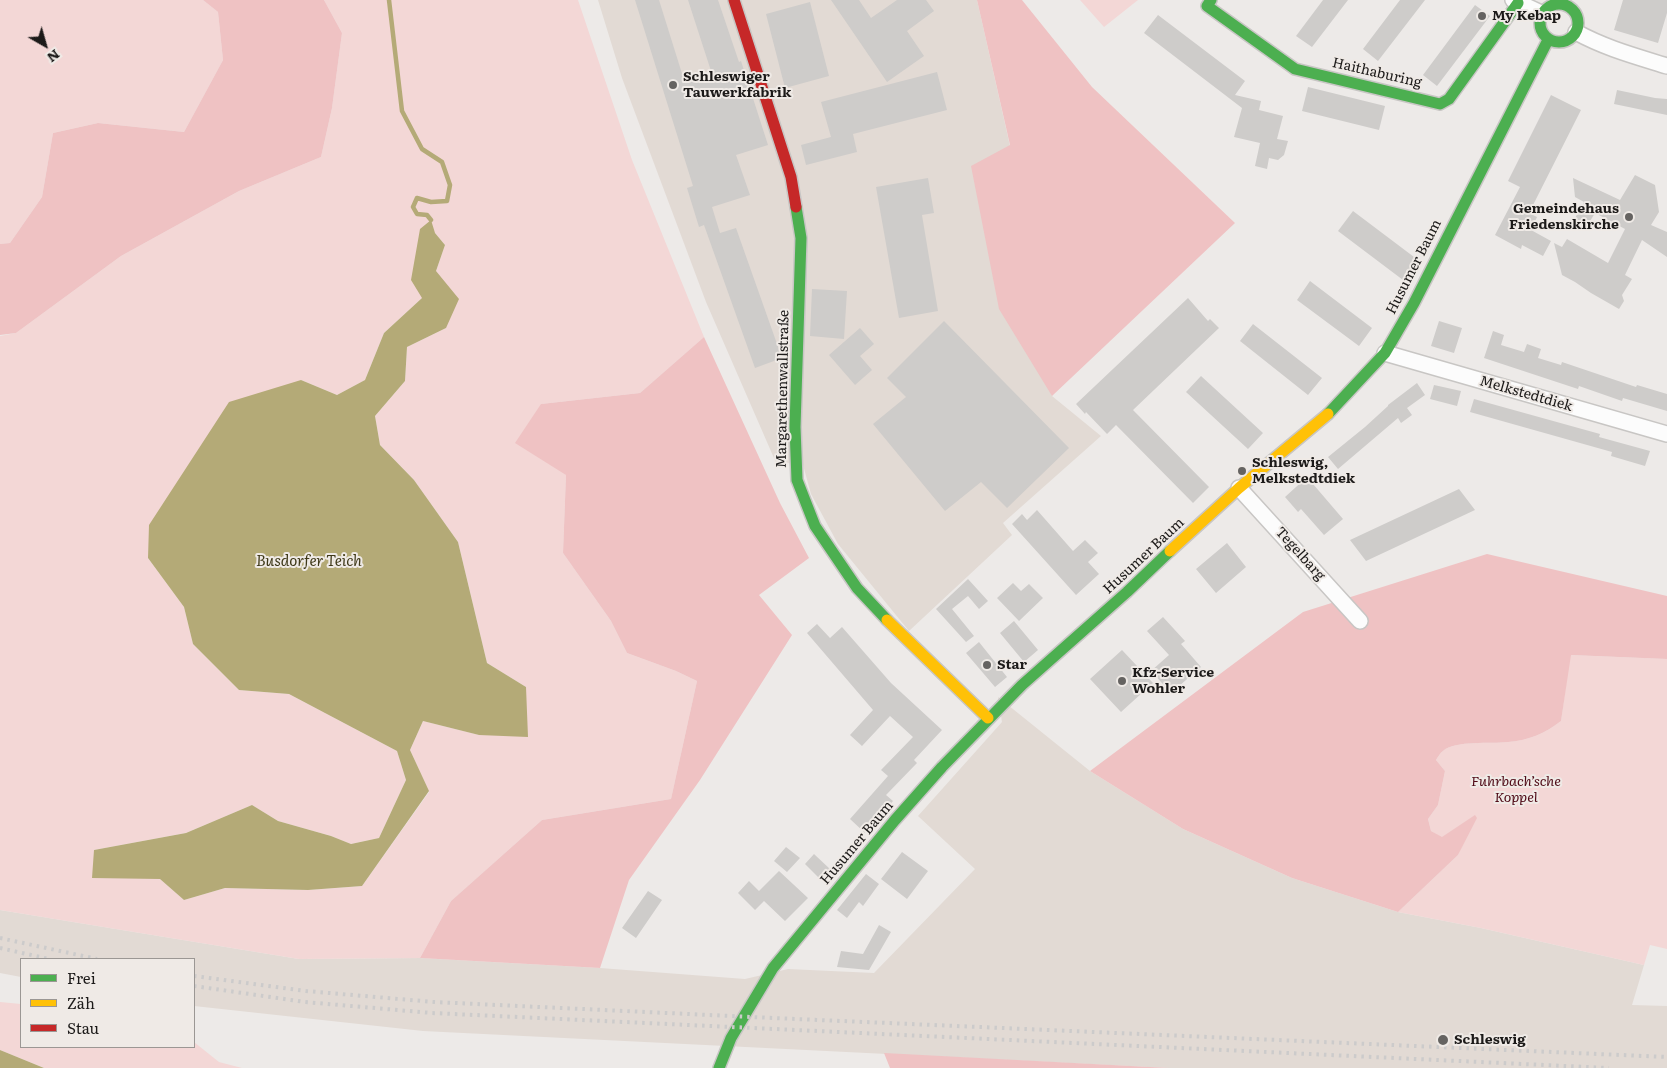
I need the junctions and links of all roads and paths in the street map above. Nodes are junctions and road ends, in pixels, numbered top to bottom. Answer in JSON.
{"nodes":[{"id":1,"x":734,"y":0,"type":"edge"},
{"id":2,"x":1211,"y":0,"type":"edge"},
{"id":3,"x":1516,"y":2,"type":"edge"},
{"id":4,"x":1572,"y":3,"type":"edge"},
{"id":5,"x":1541,"y":14,"type":"junction"},
{"id":6,"x":1576,"y":32,"type":"junction"},
{"id":7,"x":1548,"y":40,"type":"junction"},
{"id":8,"x":1667,"y":66,"type":"edge"},
{"id":9,"x":1385,"y":353,"type":"junction"},
{"id":10,"x":1667,"y":434,"type":"edge"},
{"id":11,"x":1239,"y":488,"type":"junction"},
{"id":12,"x":1360,"y":621,"type":"dead end"},
{"id":13,"x":988,"y":718,"type":"junction"},
{"id":14,"x":719,"y":1068,"type":"edge"}],
"edges":[{"from":1,"to":13,"type":"street","name":"Margarethenwallstraße"},
{"from":2,"to":3,"type":"street","name":"Haithaburing"},
{"from":3,"to":5,"type":"street"},
{"from":4,"to":5,"type":"street"},
{"from":4,"to":6,"type":"street"},
{"from":5,"to":7,"type":"street"},
{"from":6,"to":7,"type":"street"},
{"from":6,"to":8,"type":"street"},
{"from":7,"to":9,"type":"street","name":"Husumer Baum"},
{"from":9,"to":10,"type":"street","name":"Melkstedtdiek"},
{"from":9,"to":11,"type":"street","name":"Husumer Baum"},
{"from":11,"to":12,"type":"street","name":"Tegelbarg"},
{"from":11,"to":13,"type":"street","name":"Husumer Baum"},
{"from":13,"to":14,"type":"street","name":"Husumer Baum"}]}
